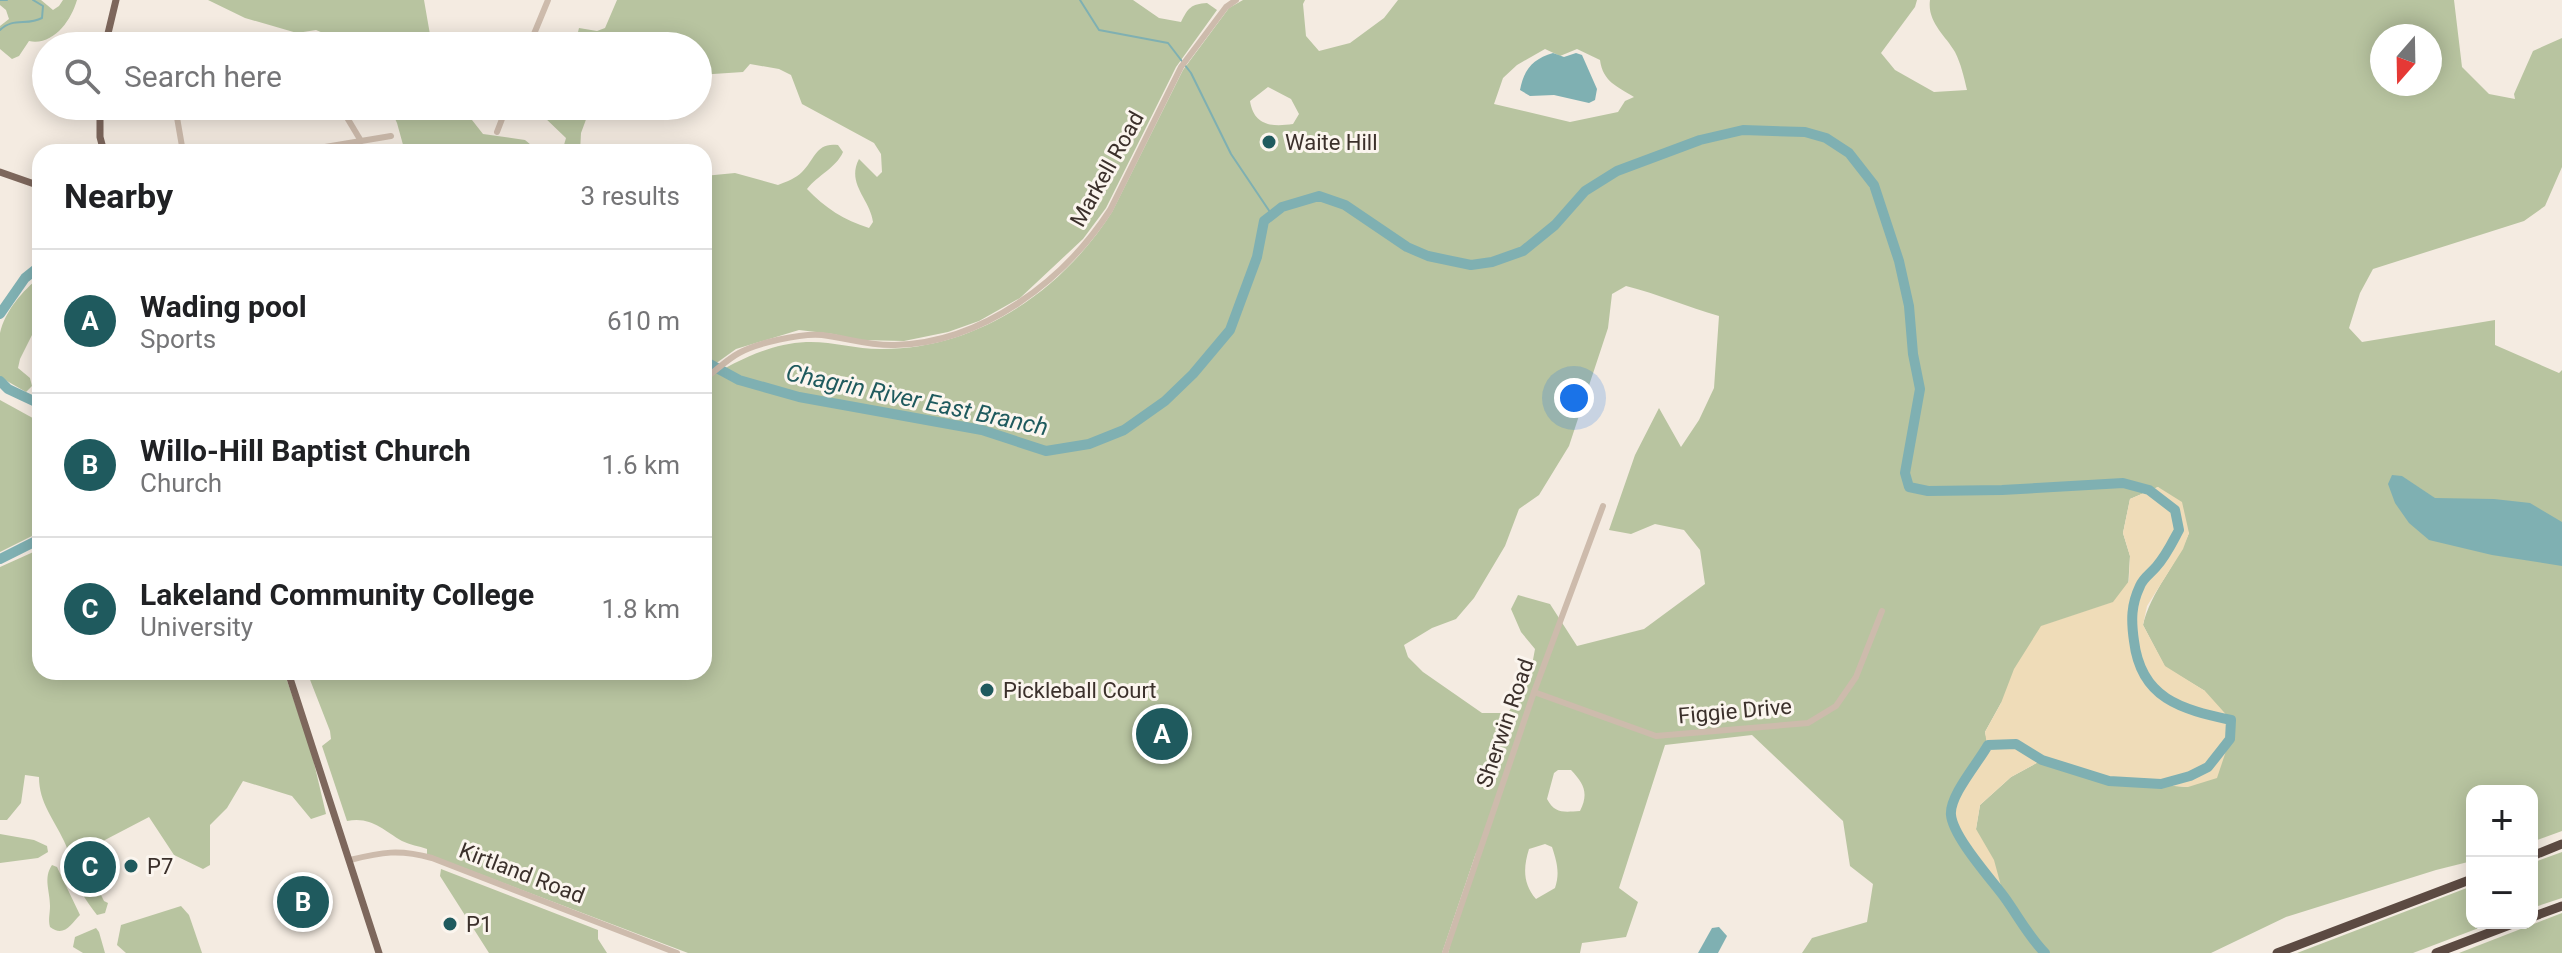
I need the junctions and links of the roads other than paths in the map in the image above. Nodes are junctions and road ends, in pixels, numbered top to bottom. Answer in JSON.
{"nodes":[{"id":1,"x":116,"y":0,"type":"edge"},
{"id":2,"x":548,"y":0,"type":"edge"},
{"id":3,"x":1236,"y":0,"type":"edge"},
{"id":4,"x":108,"y":32,"type":"edge"},
{"id":5,"x":535,"y":32,"type":"edge"},
{"id":6,"x":100,"y":120,"type":"edge"},
{"id":7,"x":177,"y":120,"type":"edge"},
{"id":8,"x":348,"y":120,"type":"edge"},
{"id":9,"x":502,"y":120,"type":"edge"},
{"id":10,"x":497,"y":132,"type":"dead end"},
{"id":11,"x":391,"y":136,"type":"dead end"},
{"id":12,"x":361,"y":141,"type":"junction"},
{"id":13,"x":102,"y":144,"type":"edge"},
{"id":14,"x":182,"y":144,"type":"edge"},
{"id":15,"x":343,"y":144,"type":"edge"},
{"id":16,"x":0,"y":172,"type":"edge"},
{"id":17,"x":32,"y":183,"type":"edge"},
{"id":18,"x":712,"y":373,"type":"edge"},
{"id":19,"x":1603,"y":506,"type":"dead end"},
{"id":20,"x":1882,"y":611,"type":"dead end"},
{"id":21,"x":291,"y":680,"type":"edge"},
{"id":22,"x":1534,"y":692,"type":"junction"},
{"id":23,"x":2562,"y":844,"type":"edge"},
{"id":24,"x":2538,"y":854,"type":"edge"},
{"id":25,"x":350,"y":860,"type":"junction"},
{"id":26,"x":2466,"y":881,"type":"edge"},
{"id":27,"x":2562,"y":906,"type":"edge"},
{"id":28,"x":2538,"y":915,"type":"edge"},
{"id":29,"x":2499,"y":929,"type":"edge"},
{"id":30,"x":379,"y":953,"type":"edge"},
{"id":31,"x":677,"y":953,"type":"edge"},
{"id":32,"x":1445,"y":953,"type":"edge"},
{"id":33,"x":2277,"y":953,"type":"edge"},
{"id":34,"x":2436,"y":953,"type":"edge"}],
"edges":[{"from":1,"to":4,"type":"main road"},
{"from":2,"to":5,"type":"street"},
{"from":3,"to":18,"type":"street","name":"Markell Road"},
{"from":6,"to":13,"type":"main road"},
{"from":7,"to":14,"type":"street"},
{"from":8,"to":12,"type":"street"},
{"from":9,"to":10,"type":"street"},
{"from":11,"to":12,"type":"street"},
{"from":12,"to":15,"type":"street"},
{"from":16,"to":17,"type":"main road"},
{"from":19,"to":22,"type":"street","name":"Sherwin Road"},
{"from":20,"to":22,"type":"street","name":"Figgie Drive"},
{"from":21,"to":25,"type":"main road"},
{"from":22,"to":32,"type":"street","name":"Sherwin Road"},
{"from":23,"to":24,"type":"highway"},
{"from":25,"to":30,"type":"main road"},
{"from":25,"to":31,"type":"street","name":"Kirtland Road"},
{"from":26,"to":33,"type":"highway"},
{"from":27,"to":28,"type":"highway"},
{"from":29,"to":34,"type":"highway"}]}
